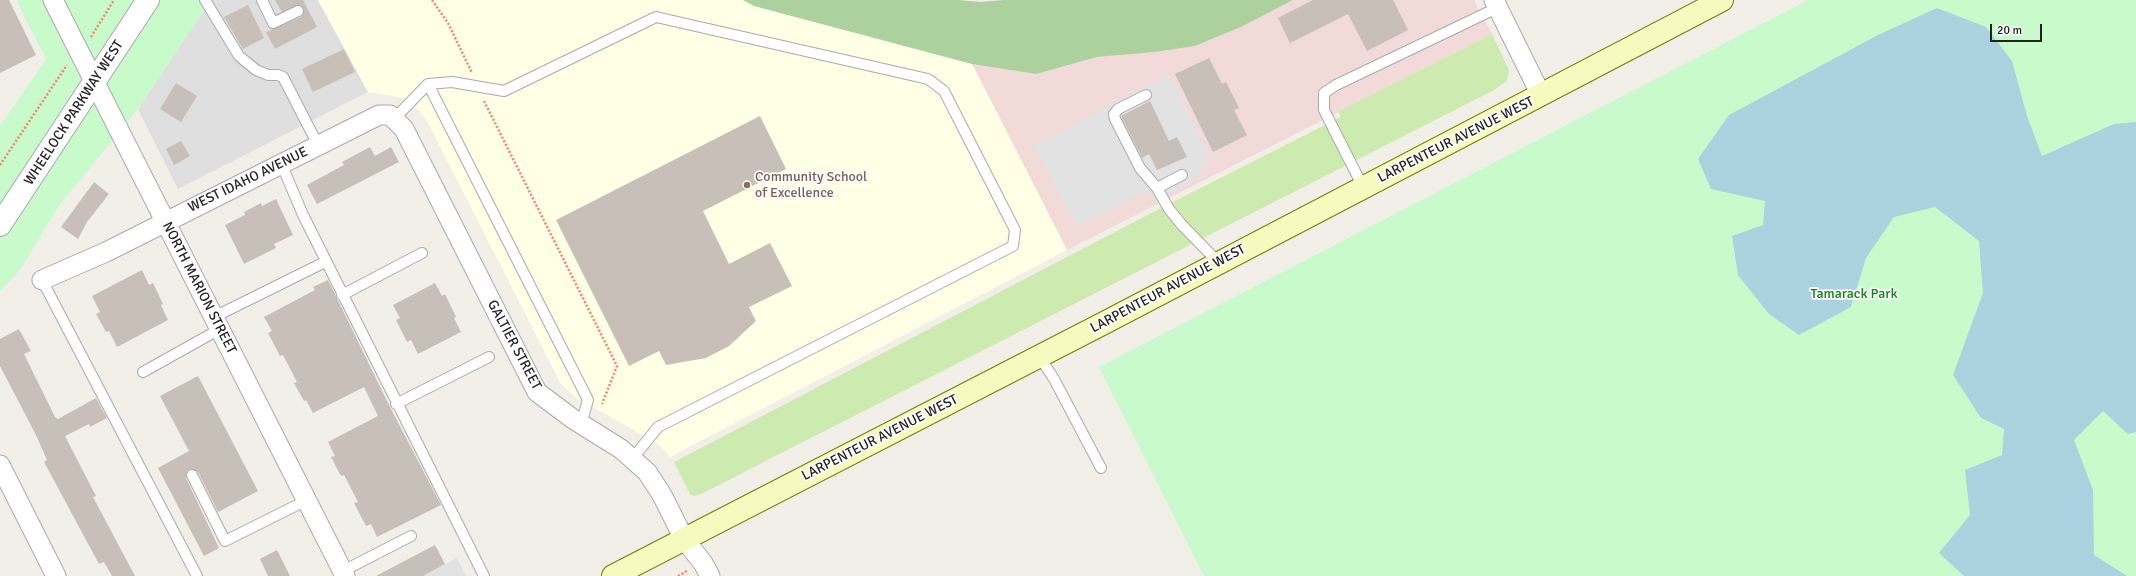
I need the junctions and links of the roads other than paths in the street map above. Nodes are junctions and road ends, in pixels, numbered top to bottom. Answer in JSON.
{"nodes":[{"id":1,"x":53,"y":0,"type":"edge"},
{"id":2,"x":148,"y":0,"type":"edge"},
{"id":3,"x":205,"y":0,"type":"edge"},
{"id":4,"x":262,"y":0,"type":"edge"},
{"id":5,"x":1722,"y":0,"type":"edge"},
{"id":6,"x":1495,"y":4,"type":"edge"},
{"id":7,"x":298,"y":11,"type":"dead end"},
{"id":8,"x":95,"y":81,"type":"junction"},
{"id":9,"x":428,"y":84,"type":"junction"},
{"id":10,"x":1146,"y":95,"type":"dead end"},
{"id":11,"x":1541,"y":96,"type":"junction"},
{"id":12,"x":392,"y":117,"type":"junction"},
{"id":13,"x":318,"y":145,"type":"junction"},
{"id":14,"x":282,"y":163,"type":"junction"},
{"id":15,"x":1182,"y":175,"type":"dead end"},
{"id":16,"x":1157,"y":188,"type":"junction"},
{"id":17,"x":1363,"y":188,"type":"junction"},
{"id":18,"x":166,"y":221,"type":"junction"},
{"id":19,"x":0,"y":225,"type":"edge"},
{"id":20,"x":422,"y":253,"type":"dead end"},
{"id":21,"x":326,"y":262,"type":"junction"},
{"id":22,"x":1218,"y":263,"type":"junction"},
{"id":23,"x":42,"y":280,"type":"joint"},
{"id":24,"x":342,"y":294,"type":"junction"},
{"id":25,"x":217,"y":323,"type":"junction"},
{"id":26,"x":1039,"y":356,"type":"junction"},
{"id":27,"x":489,"y":357,"type":"dead end"},
{"id":28,"x":143,"y":372,"type":"dead end"},
{"id":29,"x":396,"y":404,"type":"junction"},
{"id":30,"x":581,"y":424,"type":"junction"},
{"id":31,"x":633,"y":458,"type":"junction"},
{"id":32,"x":0,"y":465,"type":"edge"},
{"id":33,"x":1101,"y":468,"type":"dead end"},
{"id":34,"x":192,"y":475,"type":"dead end"},
{"id":35,"x":307,"y":500,"type":"junction"},
{"id":36,"x":411,"y":536,"type":"dead end"},
{"id":37,"x":684,"y":539,"type":"junction"},
{"id":38,"x":344,"y":574,"type":"edge"},
{"id":39,"x":56,"y":576,"type":"edge"},
{"id":40,"x":197,"y":576,"type":"edge"},
{"id":41,"x":484,"y":576,"type":"edge"},
{"id":42,"x":613,"y":576,"type":"edge"},
{"id":43,"x":710,"y":576,"type":"edge"}],
"edges":[{"from":1,"to":8,"type":"street","name":"NORTH MARION STREET"},
{"from":2,"to":8,"type":"street","name":"WHEELOCK PARKWAY WEST"},
{"from":3,"to":13,"type":"lane"},
{"from":4,"to":7,"type":"lane"},
{"from":5,"to":11,"type":"main road","name":"LARPENTEUR AVENUE WEST"},
{"from":6,"to":11,"type":"street"},
{"from":6,"to":17,"type":"lane"},
{"from":8,"to":18,"type":"street","name":"NORTH MARION STREET"},
{"from":8,"to":19,"type":"street","name":"WHEELOCK PARKWAY WEST"},
{"from":9,"to":12,"type":"lane"},
{"from":9,"to":30,"type":"lane"},
{"from":9,"to":31,"type":"lane"},
{"from":10,"to":16,"type":"lane"},
{"from":11,"to":17,"type":"main road","name":"LARPENTEUR AVENUE WEST"},
{"from":12,"to":13,"type":"street","name":"WEST IDAHO AVENUE"},
{"from":12,"to":30,"type":"street","name":"GALTIER STREET"},
{"from":13,"to":14,"type":"street","name":"WEST IDAHO AVENUE"},
{"from":14,"to":18,"type":"street","name":"WEST IDAHO AVENUE"},
{"from":14,"to":21,"type":"lane"},
{"from":15,"to":16,"type":"lane"},
{"from":16,"to":22,"type":"lane"},
{"from":17,"to":22,"type":"main road","name":"LARPENTEUR AVENUE WEST"},
{"from":18,"to":23,"type":"street","name":"WEST IDAHO AVENUE"},
{"from":18,"to":25,"type":"street","name":"NORTH MARION STREET"},
{"from":20,"to":24,"type":"lane"},
{"from":21,"to":24,"type":"lane"},
{"from":21,"to":25,"type":"lane"},
{"from":22,"to":26,"type":"main road","name":"LARPENTEUR AVENUE WEST"},
{"from":23,"to":40,"type":"lane"},
{"from":24,"to":29,"type":"lane"},
{"from":25,"to":28,"type":"lane"},
{"from":25,"to":35,"type":"street","name":"NORTH MARION STREET"},
{"from":26,"to":33,"type":"lane"},
{"from":26,"to":37,"type":"main road","name":"LARPENTEUR AVENUE WEST"},
{"from":27,"to":29,"type":"lane"},
{"from":29,"to":41,"type":"lane"},
{"from":30,"to":31,"type":"street","name":"GALTIER STREET"},
{"from":31,"to":37,"type":"street","name":"GALTIER STREET"},
{"from":32,"to":39,"type":"street"},
{"from":34,"to":35,"type":"lane"},
{"from":35,"to":38,"type":"street","name":"NORTH MARION STREET"},
{"from":36,"to":38,"type":"lane"},
{"from":37,"to":42,"type":"main road","name":"LARPENTEUR AVENUE WEST"},
{"from":37,"to":43,"type":"street","name":"GALTIER STREET"}]}
